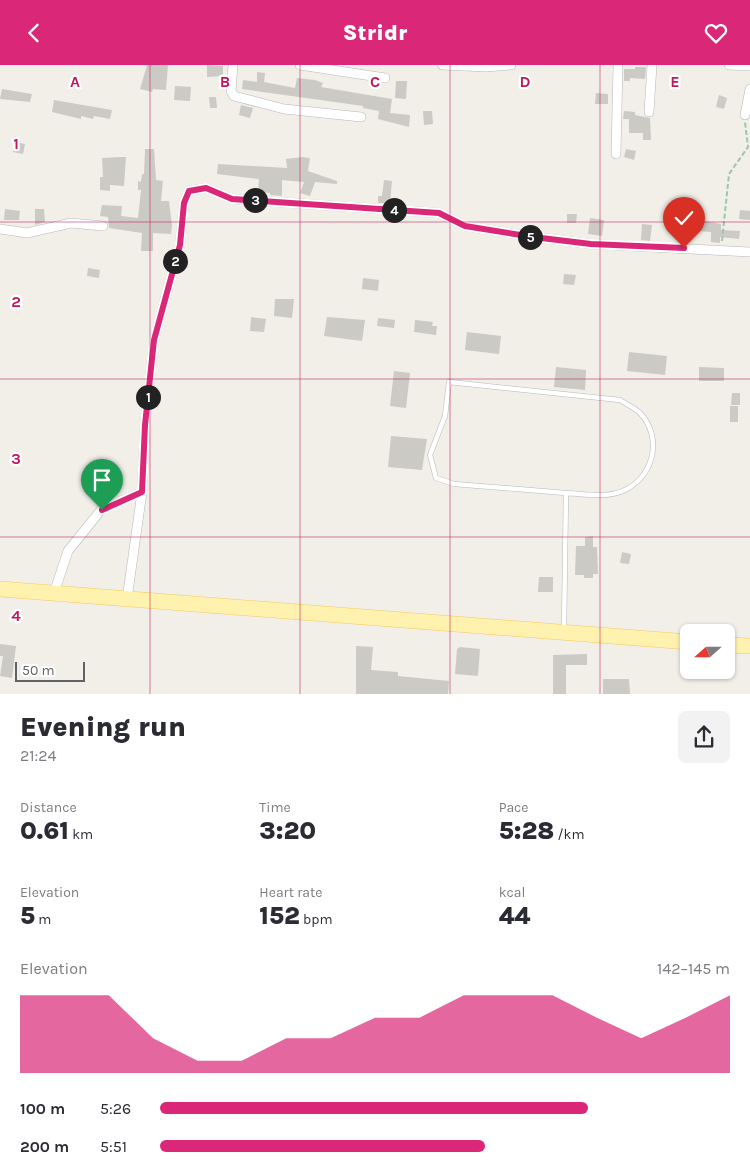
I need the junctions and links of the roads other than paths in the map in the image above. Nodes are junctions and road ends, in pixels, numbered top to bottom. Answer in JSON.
{"nodes":[{"id":1,"x":233,"y":65,"type":"edge"},
{"id":2,"x":300,"y":65,"type":"edge"},
{"id":3,"x":442,"y":65,"type":"edge"},
{"id":4,"x":511,"y":65,"type":"edge"},
{"id":5,"x":618,"y":65,"type":"edge"},
{"id":6,"x":652,"y":65,"type":"edge"},
{"id":7,"x":729,"y":65,"type":"edge"},
{"id":8,"x":321,"y":67,"type":"edge"},
{"id":9,"x":750,"y":67,"type":"edge"},
{"id":10,"x":385,"y":78,"type":"dead end"},
{"id":11,"x":750,"y":89,"type":"edge"},
{"id":12,"x":649,"y":112,"type":"dead end"},
{"id":13,"x":745,"y":115,"type":"road end"},
{"id":14,"x":361,"y":117,"type":"dead end"},
{"id":15,"x":616,"y":155,"type":"dead end"},
{"id":16,"x":103,"y":226,"type":"dead end"},
{"id":17,"x":0,"y":229,"type":"edge"},
{"id":18,"x":750,"y":252,"type":"edge"},
{"id":19,"x":142,"y":492,"type":"junction"},
{"id":20,"x":566,"y":493,"type":"junction"},
{"id":21,"x":0,"y":589,"type":"edge"},
{"id":22,"x":54,"y":593,"type":"junction"},
{"id":23,"x":126,"y":599,"type":"junction"},
{"id":24,"x":564,"y":633,"type":"junction"},
{"id":25,"x":680,"y":641,"type":"edge"},
{"id":26,"x":735,"y":646,"type":"edge"},
{"id":27,"x":750,"y":647,"type":"edge"}],
"edges":[{"from":1,"to":14,"type":"street"},
{"from":2,"to":8,"type":"street"},
{"from":3,"to":4,"type":"street"},
{"from":5,"to":15,"type":"street"},
{"from":6,"to":12,"type":"street"},
{"from":7,"to":9,"type":"street"},
{"from":8,"to":10,"type":"street"},
{"from":11,"to":13,"type":"street"},
{"from":16,"to":17,"type":"street"},
{"from":18,"to":19,"type":"street"},
{"from":19,"to":22,"type":"street"},
{"from":19,"to":23,"type":"street"},
{"from":20,"to":20,"type":"lane"},
{"from":20,"to":24,"type":"lane"},
{"from":21,"to":22,"type":"main road"},
{"from":22,"to":23,"type":"main road"},
{"from":23,"to":24,"type":"main road"},
{"from":24,"to":25,"type":"main road"},
{"from":26,"to":27,"type":"main road"}]}
